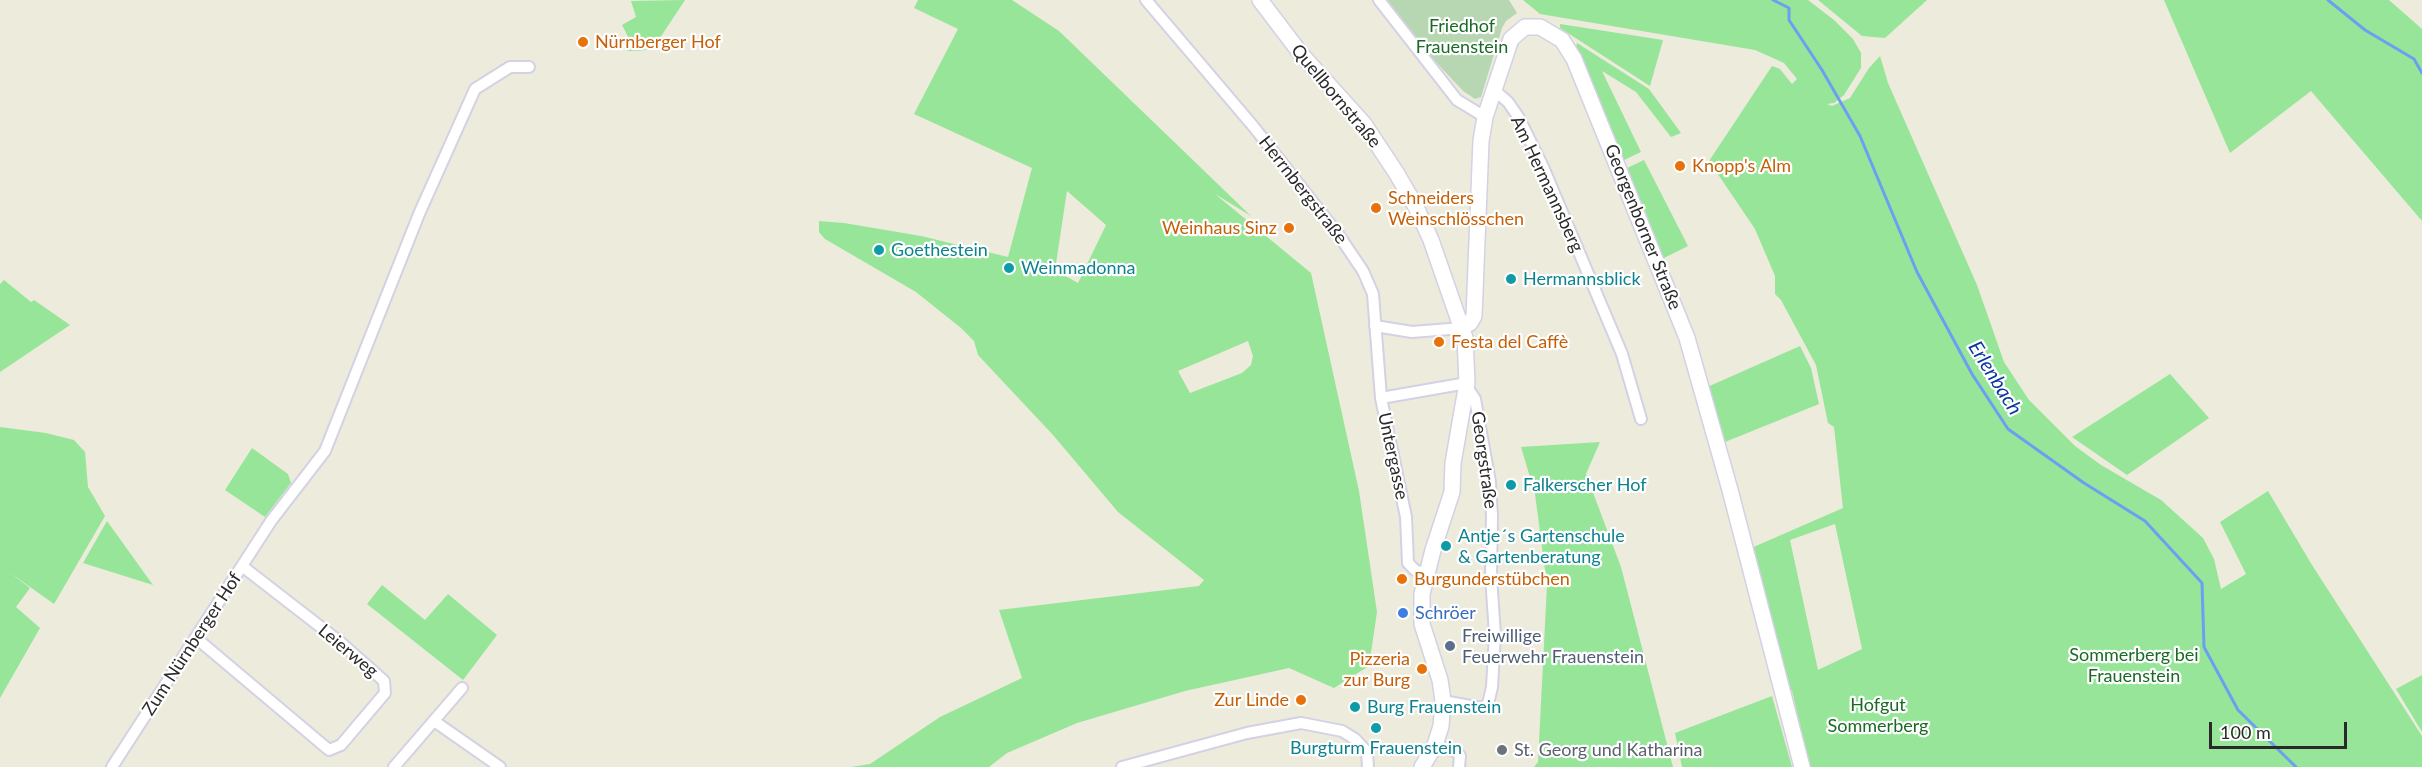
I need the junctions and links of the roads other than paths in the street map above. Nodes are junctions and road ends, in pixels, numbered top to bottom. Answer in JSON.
{"nodes":[{"id":1,"x":1146,"y":0,"type":"edge"},
{"id":2,"x":1260,"y":0,"type":"edge"},
{"id":3,"x":1379,"y":0,"type":"edge"},
{"id":4,"x":529,"y":67,"type":"dead end"},
{"id":5,"x":1494,"y":90,"type":"junction"},
{"id":6,"x":1485,"y":117,"type":"junction"},
{"id":7,"x":1375,"y":326,"type":"junction"},
{"id":8,"x":1462,"y":328,"type":"junction"},
{"id":9,"x":1467,"y":385,"type":"junction"},
{"id":10,"x":1381,"y":398,"type":"junction"},
{"id":11,"x":1641,"y":419,"type":"dead end"},
{"id":12,"x":242,"y":566,"type":"junction"},
{"id":13,"x":1426,"y":573,"type":"junction"},
{"id":14,"x":196,"y":638,"type":"junction"},
{"id":15,"x":462,"y":688,"type":"dead end"},
{"id":16,"x":1443,"y":701,"type":"junction"},
{"id":17,"x":434,"y":721,"type":"junction"},
{"id":18,"x":1435,"y":745,"type":"junction"},
{"id":19,"x":1153,"y":762,"type":"edge"},
{"id":20,"x":112,"y":767,"type":"edge"},
{"id":21,"x":394,"y":767,"type":"edge"},
{"id":22,"x":500,"y":767,"type":"edge"},
{"id":23,"x":1122,"y":767,"type":"edge"},
{"id":24,"x":1368,"y":767,"type":"edge"},
{"id":25,"x":1422,"y":767,"type":"edge"},
{"id":26,"x":1459,"y":767,"type":"edge"},
{"id":27,"x":1802,"y":767,"type":"edge"}],
"edges":[{"from":1,"to":7,"type":"street","name":"Herrnbergstraße"},
{"from":2,"to":8,"type":"main road","name":"Quellbornstraße"},
{"from":3,"to":6,"type":"street"},
{"from":4,"to":12,"type":"street","name":"Zum Nürnberger Hof"},
{"from":5,"to":6,"type":"main road","name":"Georgenborner Straße"},
{"from":5,"to":11,"type":"street","name":"Am Hermannsberg"},
{"from":5,"to":27,"type":"main road","name":"Georgenborner Straße"},
{"from":6,"to":8,"type":"main road","name":"Georgenborner Straße"},
{"from":7,"to":8,"type":"street"},
{"from":7,"to":10,"type":"street","name":"Untergasse"},
{"from":8,"to":9,"type":"main road","name":"Quellbornstraße"},
{"from":9,"to":10,"type":"street"},
{"from":9,"to":13,"type":"main road","name":"Quellbornstraße"},
{"from":9,"to":16,"type":"street","name":"Georgstraße"},
{"from":10,"to":13,"type":"street","name":"Untergasse"},
{"from":12,"to":14,"type":"street","name":"Zum Nürnberger Hof"},
{"from":12,"to":14,"type":"street","name":"Leierweg"},
{"from":13,"to":16,"type":"main road","name":"Quellbornstraße"},
{"from":14,"to":20,"type":"street","name":"Zum Nürnberger Hof"},
{"from":15,"to":17,"type":"street"},
{"from":16,"to":18,"type":"main road","name":"Quellbornstraße"},
{"from":17,"to":21,"type":"street"},
{"from":17,"to":22,"type":"street"},
{"from":18,"to":25,"type":"main road","name":"Quellbornstraße"},
{"from":18,"to":26,"type":"street"},
{"from":19,"to":23,"type":"street"},
{"from":19,"to":24,"type":"street"}]}
